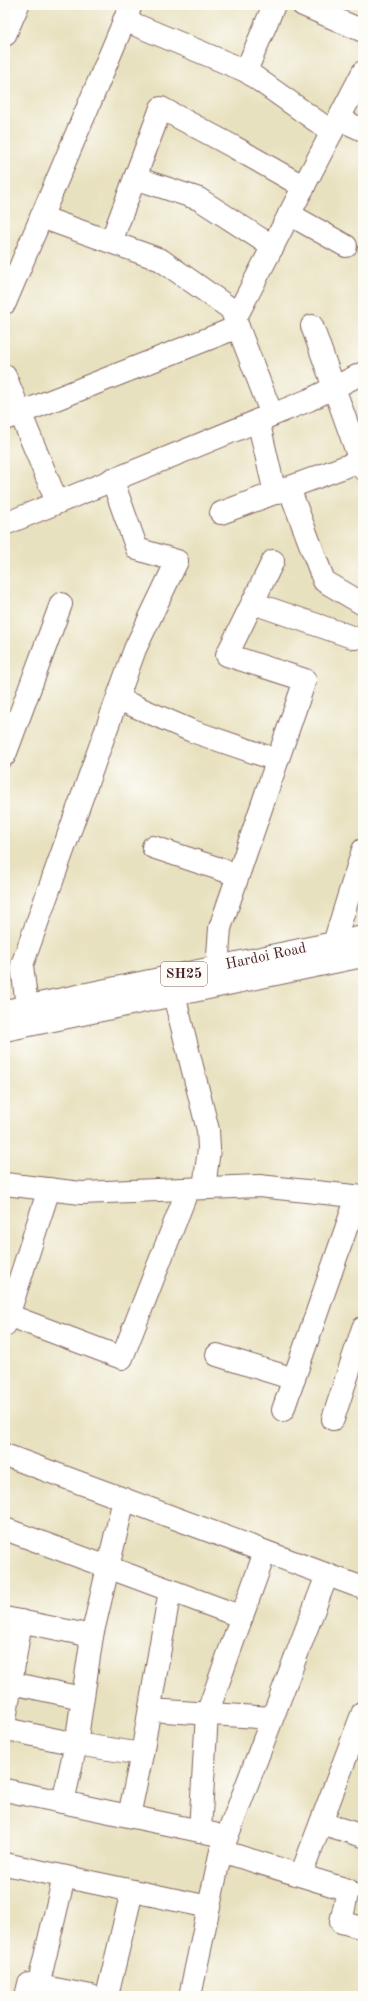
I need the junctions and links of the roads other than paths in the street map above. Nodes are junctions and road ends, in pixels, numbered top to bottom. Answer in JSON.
{"nodes":[{"id":1,"x":18,"y":5,"type":"edge"},
{"id":2,"x":274,"y":5,"type":"edge"},
{"id":3,"x":306,"y":6,"type":"edge"},
{"id":4,"x":127,"y":13,"type":"edge"},
{"id":5,"x":363,"y":31,"type":"edge"},
{"id":6,"x":5,"y":35,"type":"edge"},
{"id":7,"x":246,"y":71,"type":"junction"},
{"id":8,"x":363,"y":72,"type":"edge"},
{"id":9,"x":335,"y":126,"type":"junction"},
{"id":10,"x":363,"y":130,"type":"edge"},
{"id":11,"x":135,"y":178,"type":"junction"},
{"id":12,"x":304,"y":187,"type":"junction"},
{"id":13,"x":289,"y":214,"type":"junction"},
{"id":14,"x":41,"y":217,"type":"junction"},
{"id":15,"x":111,"y":242,"type":"junction"},
{"id":16,"x":273,"y":246,"type":"junction"},
{"id":17,"x":346,"y":246,"type":"dead end"},
{"id":18,"x":5,"y":303,"type":"edge"},
{"id":19,"x":236,"y":323,"type":"junction"},
{"id":20,"x":312,"y":326,"type":"dead end"},
{"id":21,"x":363,"y":373,"type":"edge"},
{"id":22,"x":5,"y":376,"type":"edge"},
{"id":23,"x":335,"y":387,"type":"junction"},
{"id":24,"x":13,"y":416,"type":"edge"},
{"id":25,"x":265,"y":418,"type":"junction"},
{"id":26,"x":362,"y":465,"type":"edge"},
{"id":27,"x":112,"y":479,"type":"junction"},
{"id":28,"x":282,"y":490,"type":"junction"},
{"id":29,"x":56,"y":502,"type":"junction"},
{"id":30,"x":221,"y":514,"type":"dead end"},
{"id":31,"x":5,"y":524,"type":"edge"},
{"id":32,"x":274,"y":561,"type":"dead end"},
{"id":33,"x":253,"y":603,"type":"junction"},
{"id":34,"x":61,"y":604,"type":"dead end"},
{"id":35,"x":363,"y":604,"type":"edge"},
{"id":36,"x":355,"y":638,"type":"dead end"},
{"id":37,"x":118,"y":699,"type":"junction"},
{"id":38,"x":5,"y":754,"type":"edge"},
{"id":39,"x":277,"y":760,"type":"junction"},
{"id":40,"x":153,"y":847,"type":"dead end"},
{"id":41,"x":363,"y":850,"type":"edge"},
{"id":42,"x":238,"y":875,"type":"junction"},
{"id":43,"x":363,"y":938,"type":"edge"},
{"id":44,"x":334,"y":944,"type":"junction"},
{"id":45,"x":363,"y":956,"type":"edge"},
{"id":46,"x":218,"y":976,"type":"junction"},
{"id":47,"x":174,"y":995,"type":"junction"},
{"id":48,"x":27,"y":1007,"type":"junction"},
{"id":49,"x":5,"y":1011,"type":"edge"},
{"id":50,"x":5,"y":1030,"type":"edge"},
{"id":51,"x":5,"y":1184,"type":"edge"},
{"id":52,"x":196,"y":1188,"type":"junction"},
{"id":53,"x":49,"y":1189,"type":"junction"},
{"id":54,"x":360,"y":1197,"type":"edge"},
{"id":55,"x":7,"y":1320,"type":"edge"},
{"id":56,"x":363,"y":1328,"type":"edge"},
{"id":57,"x":217,"y":1355,"type":"dead end"},
{"id":58,"x":294,"y":1379,"type":"junction"},
{"id":59,"x":283,"y":1410,"type":"dead end"},
{"id":60,"x":333,"y":1419,"type":"dead end"},
{"id":61,"x":5,"y":1455,"type":"edge"},
{"id":62,"x":124,"y":1499,"type":"junction"},
{"id":63,"x":5,"y":1529,"type":"edge"},
{"id":64,"x":265,"y":1552,"type":"junction"},
{"id":65,"x":108,"y":1567,"type":"junction"},
{"id":66,"x":327,"y":1575,"type":"junction"},
{"id":67,"x":363,"y":1588,"type":"edge"},
{"id":68,"x":170,"y":1590,"type":"junction"},
{"id":69,"x":242,"y":1617,"type":"junction"},
{"id":70,"x":13,"y":1619,"type":"edge"},
{"id":71,"x":92,"y":1636,"type":"junction"},
{"id":72,"x":11,"y":1683,"type":"junction"},
{"id":73,"x":82,"y":1698,"type":"junction"},
{"id":74,"x":150,"y":1710,"type":"junction"},
{"id":75,"x":363,"y":1712,"type":"edge"},
{"id":76,"x":207,"y":1714,"type":"junction"},
{"id":77,"x":272,"y":1718,"type":"junction"},
{"id":78,"x":5,"y":1720,"type":"edge"},
{"id":79,"x":5,"y":1729,"type":"edge"},
{"id":80,"x":76,"y":1744,"type":"junction"},
{"id":81,"x":142,"y":1754,"type":"junction"},
{"id":82,"x":5,"y":1790,"type":"edge"},
{"id":83,"x":63,"y":1802,"type":"junction"},
{"id":84,"x":129,"y":1816,"type":"junction"},
{"id":85,"x":321,"y":1823,"type":"junction"},
{"id":86,"x":200,"y":1831,"type":"junction"},
{"id":87,"x":363,"y":1836,"type":"edge"},
{"id":88,"x":224,"y":1844,"type":"junction"},
{"id":89,"x":5,"y":1864,"type":"edge"},
{"id":90,"x":301,"y":1875,"type":"junction"},
{"id":91,"x":64,"y":1877,"type":"junction"},
{"id":92,"x":132,"y":1891,"type":"junction"},
{"id":93,"x":209,"y":1907,"type":"junction"},
{"id":94,"x":363,"y":1928,"type":"edge"},
{"id":95,"x":32,"y":1991,"type":"edge"},
{"id":96,"x":91,"y":1996,"type":"edge"},
{"id":97,"x":107,"y":1996,"type":"edge"},
{"id":98,"x":190,"y":1996,"type":"edge"}],
"edges":[{"from":1,"to":6,"type":"street"},
{"from":2,"to":7,"type":"street"},
{"from":3,"to":5,"type":"street"},
{"from":4,"to":7,"type":"street"},
{"from":4,"to":14,"type":"street"},
{"from":7,"to":9,"type":"street"},
{"from":8,"to":9,"type":"street"},
{"from":9,"to":10,"type":"street"},
{"from":9,"to":12,"type":"street"},
{"from":11,"to":12,"type":"street"},
{"from":11,"to":15,"type":"street"},
{"from":11,"to":16,"type":"street"},
{"from":12,"to":13,"type":"street"},
{"from":13,"to":16,"type":"street"},
{"from":13,"to":17,"type":"street"},
{"from":14,"to":15,"type":"street"},
{"from":14,"to":18,"type":"street"},
{"from":15,"to":19,"type":"street"},
{"from":16,"to":19,"type":"street"},
{"from":19,"to":24,"type":"street"},
{"from":19,"to":25,"type":"street"},
{"from":20,"to":23,"type":"street"},
{"from":21,"to":23,"type":"street"},
{"from":22,"to":24,"type":"street"},
{"from":23,"to":25,"type":"street"},
{"from":23,"to":26,"type":"street"},
{"from":24,"to":29,"type":"street"},
{"from":25,"to":27,"type":"street"},
{"from":25,"to":28,"type":"street"},
{"from":26,"to":28,"type":"street"},
{"from":27,"to":29,"type":"street"},
{"from":27,"to":37,"type":"street"},
{"from":28,"to":30,"type":"street"},
{"from":28,"to":35,"type":"street"},
{"from":29,"to":31,"type":"street"},
{"from":32,"to":33,"type":"street"},
{"from":33,"to":36,"type":"street"},
{"from":33,"to":39,"type":"street"},
{"from":34,"to":38,"type":"street"},
{"from":37,"to":39,"type":"street"},
{"from":37,"to":48,"type":"street"},
{"from":39,"to":42,"type":"street"},
{"from":40,"to":42,"type":"street"},
{"from":41,"to":44,"type":"street"},
{"from":42,"to":46,"type":"street"},
{"from":43,"to":44,"type":"street","name":"Hardoi Road","number":"SH25"},
{"from":44,"to":46,"type":"street","name":"Hardoi Road","number":"SH25"},
{"from":45,"to":46,"type":"street","name":"Hardoi Road","number":"SH25"},
{"from":46,"to":47,"type":"street","name":"Hardoi Road","number":"SH25"},
{"from":46,"to":48,"type":"street","name":"Hardoi Road","number":"SH25"},
{"from":47,"to":50,"type":"street","name":"Hardoi Road","number":"SH25"},
{"from":47,"to":52,"type":"street"},
{"from":48,"to":49,"type":"street","name":"Hardoi Road","number":"SH25"},
{"from":51,"to":53,"type":"street"},
{"from":52,"to":53,"type":"street"},
{"from":52,"to":54,"type":"street"},
{"from":52,"to":55,"type":"street"},
{"from":53,"to":55,"type":"street"},
{"from":54,"to":58,"type":"street"},
{"from":56,"to":60,"type":"street"},
{"from":57,"to":58,"type":"street"},
{"from":58,"to":59,"type":"street"},
{"from":61,"to":62,"type":"street"},
{"from":62,"to":64,"type":"street"},
{"from":62,"to":65,"type":"street"},
{"from":63,"to":65,"type":"street"},
{"from":64,"to":66,"type":"street"},
{"from":64,"to":69,"type":"street"},
{"from":65,"to":68,"type":"street"},
{"from":65,"to":71,"type":"street"},
{"from":66,"to":67,"type":"street"},
{"from":66,"to":77,"type":"street"},
{"from":68,"to":69,"type":"street"},
{"from":68,"to":74,"type":"street"},
{"from":69,"to":76,"type":"street"},
{"from":70,"to":71,"type":"street"},
{"from":70,"to":72,"type":"street"},
{"from":71,"to":73,"type":"street"},
{"from":72,"to":73,"type":"street"},
{"from":72,"to":78,"type":"street"},
{"from":73,"to":80,"type":"street"},
{"from":74,"to":76,"type":"street"},
{"from":74,"to":81,"type":"street"},
{"from":75,"to":85,"type":"street"},
{"from":76,"to":77,"type":"street"},
{"from":76,"to":86,"type":"street"},
{"from":77,"to":88,"type":"street"},
{"from":79,"to":80,"type":"street"},
{"from":80,"to":81,"type":"street"},
{"from":80,"to":83,"type":"street"},
{"from":81,"to":84,"type":"street"},
{"from":82,"to":83,"type":"street"},
{"from":83,"to":84,"type":"street"},
{"from":84,"to":86,"type":"street"},
{"from":85,"to":87,"type":"street"},
{"from":85,"to":90,"type":"street"},
{"from":86,"to":88,"type":"street"},
{"from":88,"to":90,"type":"street"},
{"from":88,"to":93,"type":"street"},
{"from":89,"to":91,"type":"street"},
{"from":90,"to":94,"type":"street"},
{"from":91,"to":92,"type":"street"},
{"from":91,"to":95,"type":"street"},
{"from":92,"to":93,"type":"street"},
{"from":92,"to":97,"type":"street"},
{"from":93,"to":98,"type":"street"},
{"from":95,"to":96,"type":"street"}]}
